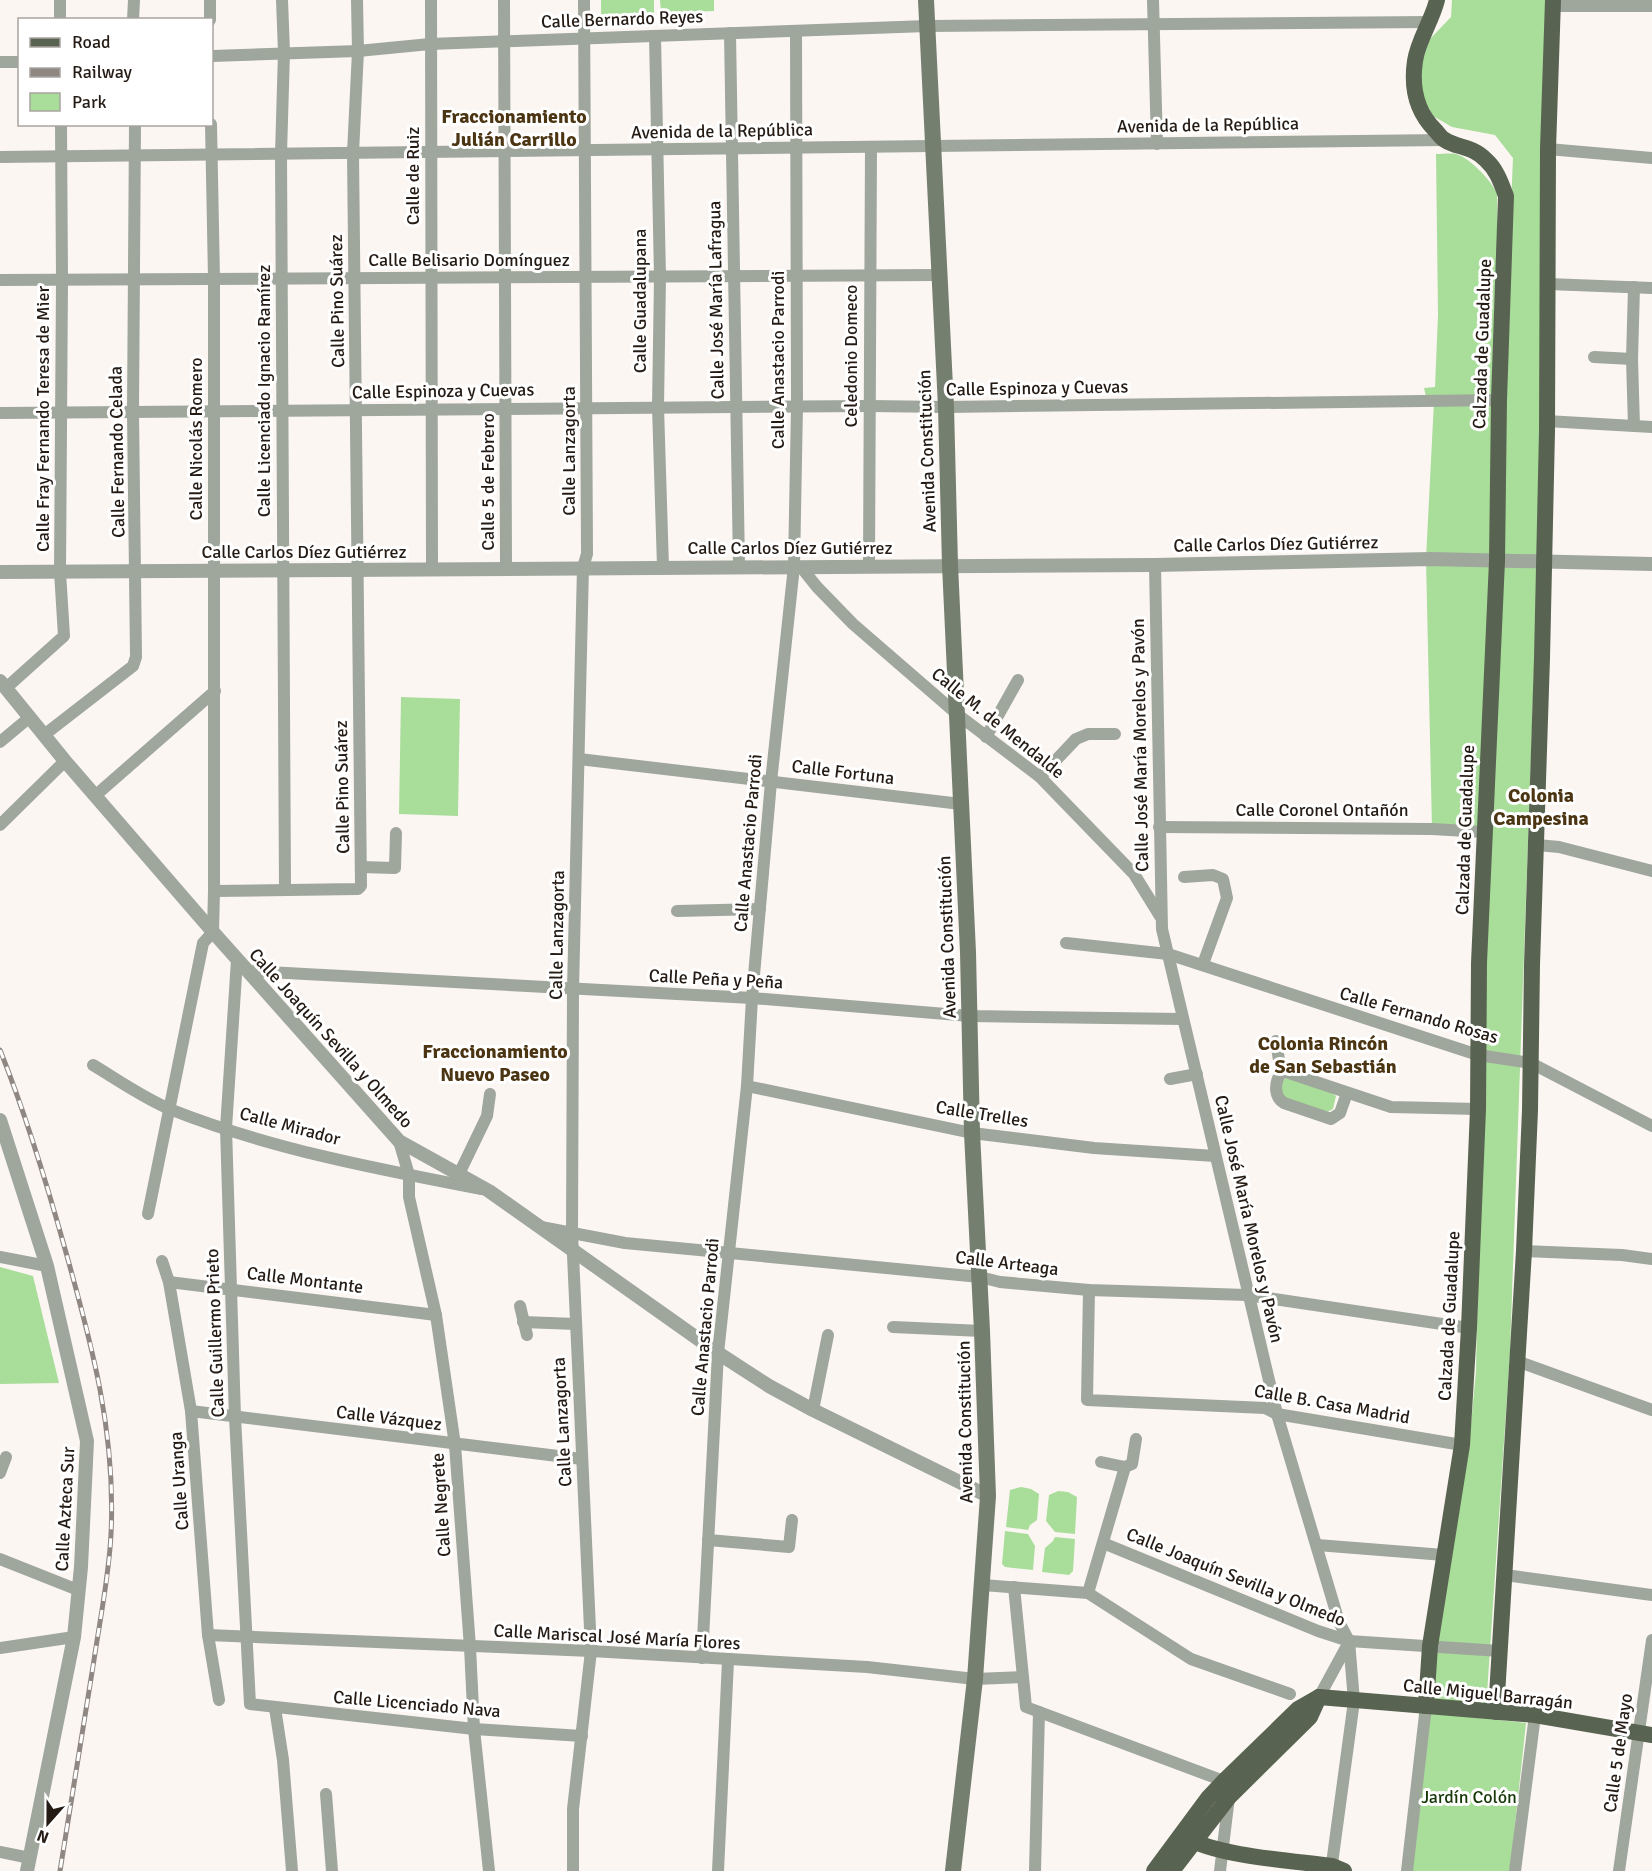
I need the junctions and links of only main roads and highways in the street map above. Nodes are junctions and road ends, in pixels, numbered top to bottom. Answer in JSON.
{"nodes":[{"id":1,"x":926,"y":0,"type":"edge"},
{"id":2,"x":1437,"y":0,"type":"edge"},
{"id":3,"x":1553,"y":3,"type":"edge"},
{"id":4,"x":1319,"y":1697,"type":"junction"},
{"id":5,"x":1426,"y":1706,"type":"junction"},
{"id":6,"x":1496,"y":1712,"type":"junction"},
{"id":7,"x":1646,"y":1734,"type":"edge"},
{"id":8,"x":1189,"y":1838,"type":"junction"},
{"id":9,"x":1165,"y":1866,"type":"edge"},
{"id":10,"x":1336,"y":1869,"type":"edge"},
{"id":11,"x":953,"y":1871,"type":"edge"}],
"edges":[{"from":1,"to":11,"type":"main road","name":"Avenida Constitución"},
{"from":2,"to":5,"type":"main road","name":"Calzada de Guadalupe"},
{"from":3,"to":6,"type":"main road"},
{"from":4,"to":5,"type":"main road","name":"Calle Miguel Barragán"},
{"from":4,"to":8,"type":"main road"},
{"from":4,"to":8,"type":"main road"},
{"from":5,"to":6,"type":"main road","name":"Calle Miguel Barragán"},
{"from":6,"to":7,"type":"main road","name":"Calle Miguel Barragán"},
{"from":8,"to":9,"type":"main road"},
{"from":8,"to":10,"type":"main road"}]}
